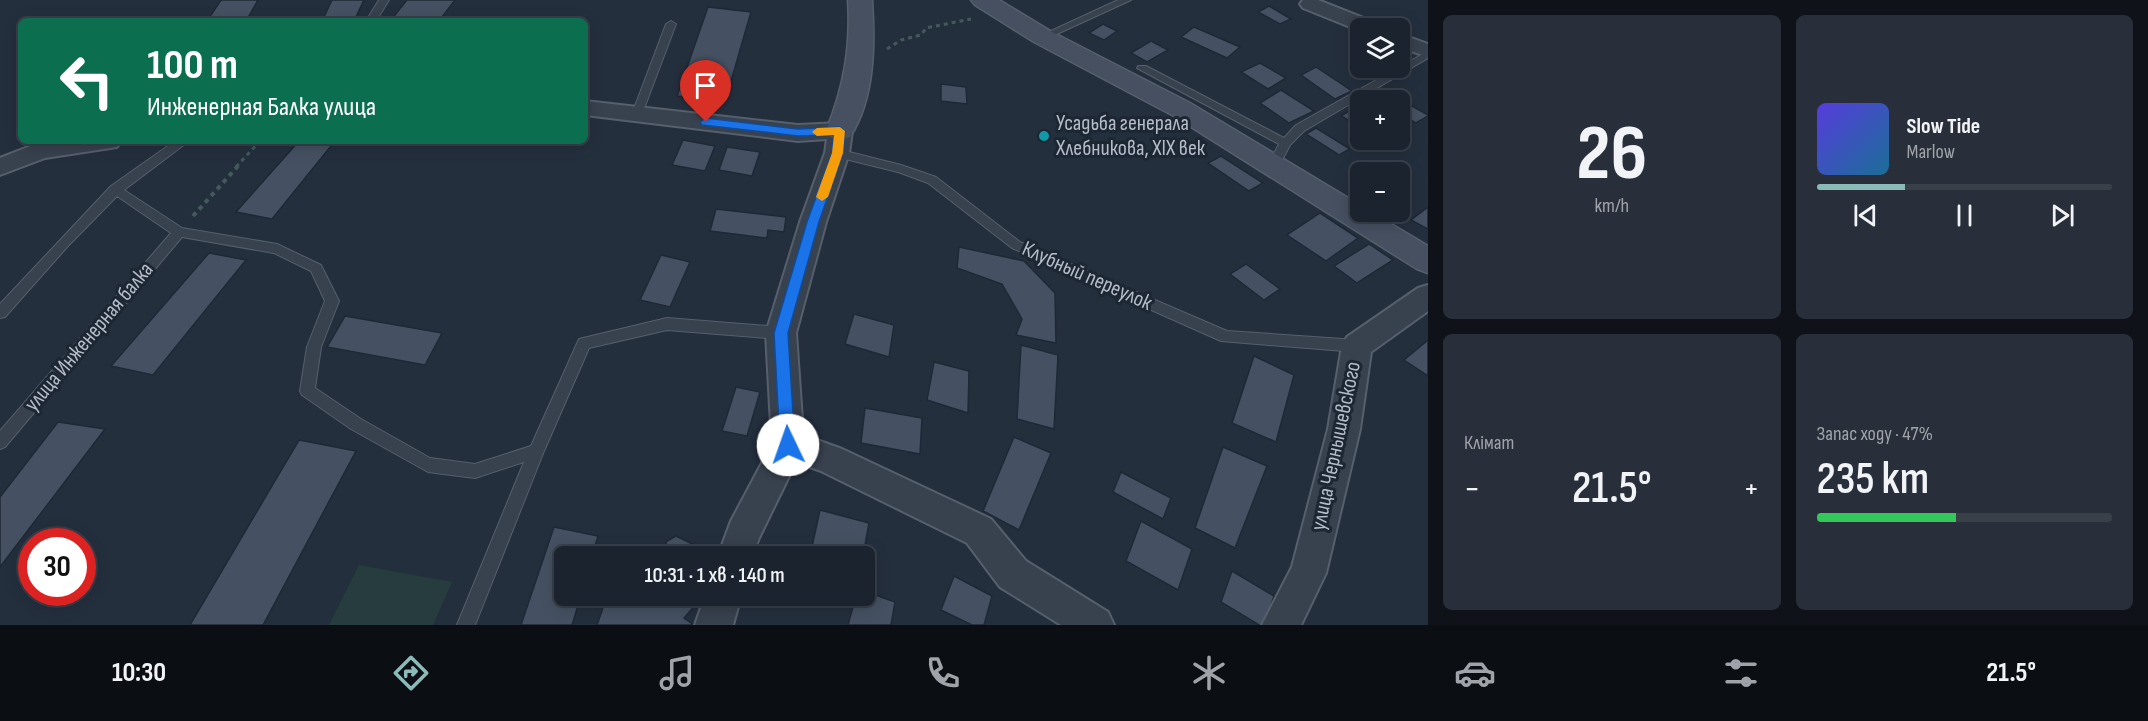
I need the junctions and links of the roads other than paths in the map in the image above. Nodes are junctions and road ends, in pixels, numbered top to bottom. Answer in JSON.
{"nodes":[{"id":1,"x":384,"y":0,"type":"edge"},
{"id":2,"x":861,"y":0,"type":"edge"},
{"id":3,"x":1126,"y":0,"type":"edge"},
{"id":4,"x":988,"y":3,"type":"edge"},
{"id":5,"x":1310,"y":4,"type":"dead end"},
{"id":6,"x":373,"y":18,"type":"edge"},
{"id":7,"x":1350,"y":19,"type":"edge"},
{"id":8,"x":671,"y":24,"type":"dead end"},
{"id":9,"x":1043,"y":37,"type":"junction"},
{"id":10,"x":1410,"y":45,"type":"edge"},
{"id":11,"x":1428,"y":53,"type":"edge"},
{"id":12,"x":1142,"y":68,"type":"dead end"},
{"id":13,"x":588,"y":108,"type":"edge"},
{"id":14,"x":637,"y":114,"type":"junction"},
{"id":15,"x":839,"y":142,"type":"junction"},
{"id":16,"x":89,"y":144,"type":"edge"},
{"id":17,"x":178,"y":144,"type":"edge"},
{"id":18,"x":1279,"y":154,"type":"junction"},
{"id":19,"x":0,"y":167,"type":"edge"},
{"id":20,"x":116,"y":189,"type":"junction"},
{"id":21,"x":178,"y":232,"type":"junction"},
{"id":22,"x":1428,"y":261,"type":"edge"},
{"id":23,"x":1428,"y":296,"type":"edge"},
{"id":24,"x":0,"y":313,"type":"edge"},
{"id":25,"x":781,"y":333,"type":"junction"},
{"id":26,"x":1357,"y":346,"type":"junction"},
{"id":27,"x":0,"y":442,"type":"edge"},
{"id":28,"x":788,"y":445,"type":"junction"},
{"id":29,"x":536,"y":451,"type":"junction"},
{"id":30,"x":738,"y":546,"type":"edge"},
{"id":31,"x":720,"y":606,"type":"edge"},
{"id":32,"x":466,"y":625,"type":"edge"},
{"id":33,"x":714,"y":625,"type":"edge"},
{"id":34,"x":1095,"y":625,"type":"edge"},
{"id":35,"x":1281,"y":625,"type":"edge"}],
"edges":[{"from":1,"to":6,"type":"lane"},
{"from":2,"to":15,"type":"street"},
{"from":3,"to":9,"type":"lane"},
{"from":4,"to":9,"type":"street"},
{"from":5,"to":7,"type":"street"},
{"from":8,"to":14,"type":"lane"},
{"from":9,"to":18,"type":"street"},
{"from":10,"to":11,"type":"street"},
{"from":11,"to":18,"type":"lane"},
{"from":12,"to":18,"type":"lane"},
{"from":13,"to":14,"type":"street"},
{"from":14,"to":15,"type":"street"},
{"from":15,"to":25,"type":"street"},
{"from":15,"to":26,"type":"lane","name":"Клубный переулок"},
{"from":16,"to":19,"type":"street"},
{"from":17,"to":20,"type":"lane"},
{"from":18,"to":22,"type":"street"},
{"from":20,"to":21,"type":"lane"},
{"from":20,"to":24,"type":"lane"},
{"from":21,"to":27,"type":"lane","name":"улица Инженерная балка"},
{"from":21,"to":29,"type":"lane"},
{"from":23,"to":26,"type":"street","name":"улица Чернышевского"},
{"from":25,"to":28,"type":"street"},
{"from":25,"to":29,"type":"lane"},
{"from":26,"to":35,"type":"street","name":"улица Чернышевского"},
{"from":28,"to":30,"type":"street"},
{"from":28,"to":34,"type":"street"},
{"from":29,"to":32,"type":"lane"},
{"from":31,"to":33,"type":"street"}]}
